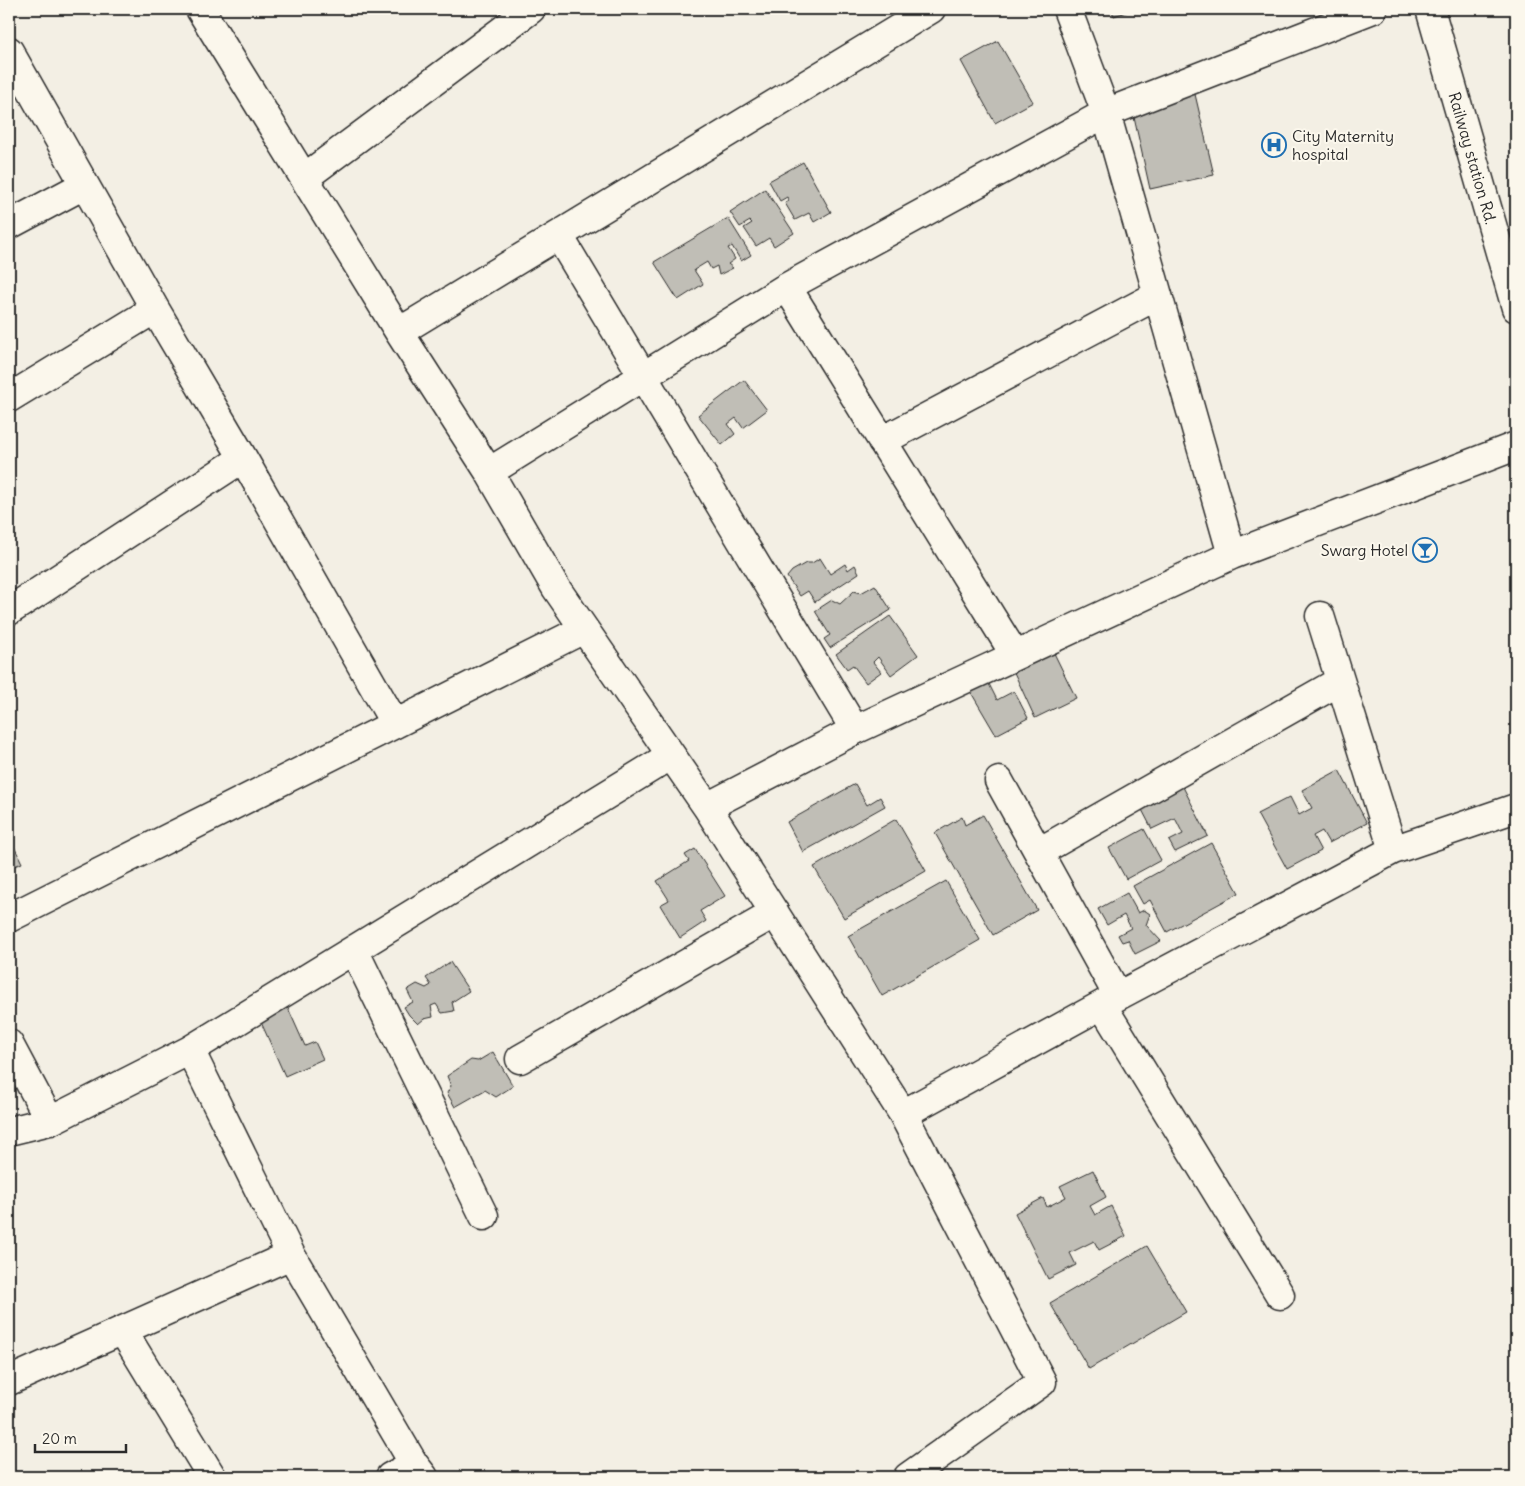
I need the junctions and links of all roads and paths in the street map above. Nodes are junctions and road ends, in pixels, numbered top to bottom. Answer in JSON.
{"nodes":[{"id":1,"x":200,"y":9,"type":"edge"},
{"id":2,"x":531,"y":9,"type":"edge"},
{"id":3,"x":931,"y":9,"type":"edge"},
{"id":4,"x":1067,"y":9,"type":"edge"},
{"id":5,"x":1373,"y":9,"type":"edge"},
{"id":6,"x":1430,"y":9,"type":"edge"},
{"id":7,"x":12,"y":64,"type":"edge"},
{"id":8,"x":1106,"y":113,"type":"junction"},
{"id":9,"x":304,"y":178,"type":"junction"},
{"id":10,"x":84,"y":185,"type":"junction"},
{"id":11,"x":9,"y":225,"type":"edge"},
{"id":12,"x":558,"y":236,"type":"junction"},
{"id":13,"x":787,"y":287,"type":"junction"},
{"id":14,"x":1158,"y":295,"type":"junction"},
{"id":15,"x":1516,"y":308,"type":"edge"},
{"id":16,"x":155,"y":309,"type":"junction"},
{"id":17,"x":399,"y":332,"type":"junction"},
{"id":18,"x":644,"y":376,"type":"junction"},
{"id":19,"x":9,"y":398,"type":"edge"},
{"id":20,"x":882,"y":441,"type":"junction"},
{"id":21,"x":1516,"y":446,"type":"edge"},
{"id":22,"x":243,"y":458,"type":"junction"},
{"id":23,"x":489,"y":472,"type":"junction"},
{"id":24,"x":1232,"y":555,"type":"junction"},
{"id":25,"x":9,"y":611,"type":"edge"},
{"id":26,"x":1320,"y":616,"type":"dead end"},
{"id":27,"x":584,"y":629,"type":"junction"},
{"id":28,"x":1015,"y":655,"type":"junction"},
{"id":29,"x":1340,"y":681,"type":"junction"},
{"id":30,"x":395,"y":724,"type":"junction"},
{"id":31,"x":855,"y":730,"type":"junction"},
{"id":32,"x":670,"y":756,"type":"junction"},
{"id":33,"x":1000,"y":782,"type":"dead end"},
{"id":34,"x":707,"y":807,"type":"junction"},
{"id":35,"x":1516,"y":808,"type":"edge"},
{"id":36,"x":1393,"y":850,"type":"junction"},
{"id":37,"x":1039,"y":852,"type":"junction"},
{"id":38,"x":775,"y":913,"type":"junction"},
{"id":39,"x":9,"y":918,"type":"edge"},
{"id":40,"x":354,"y":950,"type":"junction"},
{"id":41,"x":1110,"y":1001,"type":"junction"},
{"id":42,"x":9,"y":1044,"type":"edge"},
{"id":43,"x":190,"y":1050,"type":"junction"},
{"id":44,"x":520,"y":1059,"type":"dead end"},
{"id":45,"x":903,"y":1114,"type":"junction"},
{"id":46,"x":50,"y":1120,"type":"junction"},
{"id":47,"x":9,"y":1132,"type":"edge"},
{"id":48,"x":484,"y":1216,"type":"dead end"},
{"id":49,"x":291,"y":1255,"type":"junction"},
{"id":50,"x":1280,"y":1295,"type":"dead end"},
{"id":51,"x":123,"y":1331,"type":"junction"},
{"id":52,"x":9,"y":1381,"type":"edge"},
{"id":53,"x":419,"y":1471,"type":"edge"},
{"id":54,"x":212,"y":1477,"type":"edge"},
{"id":55,"x":390,"y":1477,"type":"edge"},
{"id":56,"x":908,"y":1477,"type":"edge"}],
"edges":[{"from":1,"to":9,"type":"street"},
{"from":2,"to":9,"type":"street"},
{"from":3,"to":12,"type":"street"},
{"from":4,"to":8,"type":"street"},
{"from":5,"to":8,"type":"street"},
{"from":6,"to":15,"type":"street","name":"Railway station Rd."},
{"from":7,"to":10,"type":"street"},
{"from":8,"to":13,"type":"street"},
{"from":8,"to":14,"type":"street"},
{"from":9,"to":17,"type":"street"},
{"from":10,"to":11,"type":"street"},
{"from":10,"to":16,"type":"street"},
{"from":12,"to":17,"type":"street"},
{"from":12,"to":18,"type":"street"},
{"from":13,"to":18,"type":"street"},
{"from":13,"to":20,"type":"street"},
{"from":14,"to":20,"type":"street"},
{"from":14,"to":24,"type":"street"},
{"from":16,"to":19,"type":"street"},
{"from":16,"to":22,"type":"street"},
{"from":17,"to":23,"type":"street"},
{"from":18,"to":23,"type":"street"},
{"from":18,"to":31,"type":"street"},
{"from":20,"to":28,"type":"street"},
{"from":21,"to":24,"type":"street"},
{"from":22,"to":25,"type":"street"},
{"from":22,"to":30,"type":"street"},
{"from":23,"to":27,"type":"street"},
{"from":24,"to":28,"type":"street"},
{"from":26,"to":29,"type":"street"},
{"from":27,"to":30,"type":"street"},
{"from":27,"to":32,"type":"street"},
{"from":28,"to":31,"type":"street"},
{"from":29,"to":36,"type":"street"},
{"from":29,"to":37,"type":"street"},
{"from":30,"to":39,"type":"street"},
{"from":31,"to":34,"type":"street"},
{"from":32,"to":34,"type":"street"},
{"from":32,"to":40,"type":"street"},
{"from":33,"to":37,"type":"street"},
{"from":34,"to":38,"type":"street"},
{"from":35,"to":36,"type":"street"},
{"from":36,"to":41,"type":"street"},
{"from":37,"to":41,"type":"street"},
{"from":38,"to":44,"type":"street"},
{"from":38,"to":45,"type":"street"},
{"from":40,"to":43,"type":"street"},
{"from":40,"to":48,"type":"street"},
{"from":41,"to":45,"type":"street"},
{"from":41,"to":50,"type":"street"},
{"from":42,"to":46,"type":"street"},
{"from":43,"to":46,"type":"street"},
{"from":43,"to":49,"type":"street"},
{"from":45,"to":56,"type":"street"},
{"from":46,"to":47,"type":"street"},
{"from":49,"to":51,"type":"street"},
{"from":49,"to":53,"type":"street"},
{"from":51,"to":52,"type":"street"},
{"from":51,"to":54,"type":"street"},
{"from":53,"to":55,"type":"street"}]}
